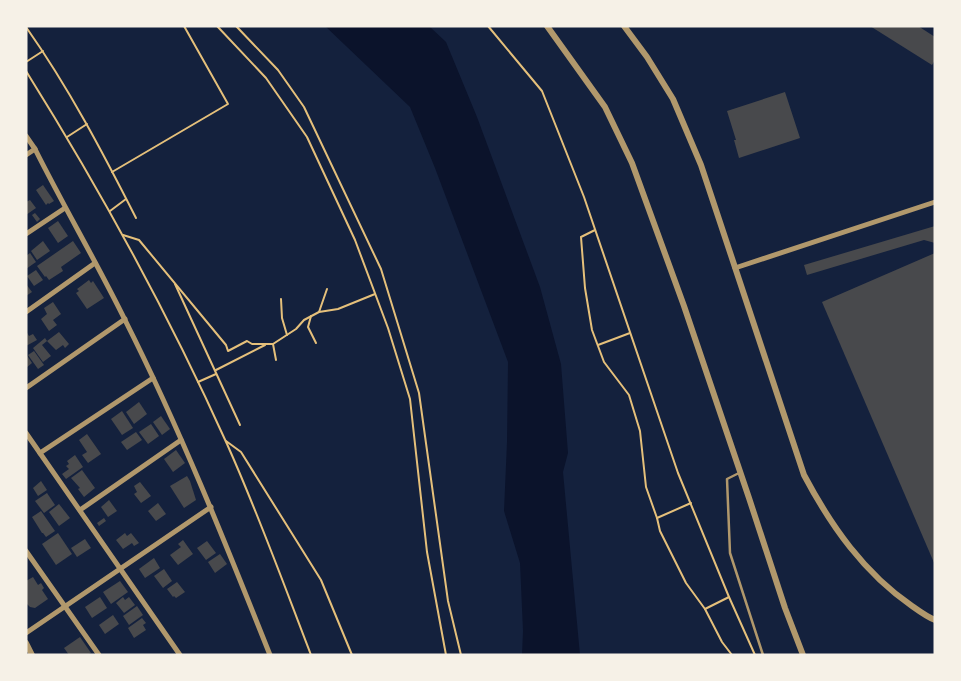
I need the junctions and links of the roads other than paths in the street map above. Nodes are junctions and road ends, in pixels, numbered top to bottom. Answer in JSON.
{"nodes":[{"id":1,"x":547,"y":26,"type":"edge"},
{"id":2,"x":624,"y":26,"type":"edge"},
{"id":3,"x":26,"y":136,"type":"edge"},
{"id":4,"x":35,"y":149,"type":"junction"},
{"id":5,"x":26,"y":156,"type":"edge"},
{"id":6,"x":935,"y":202,"type":"edge"},
{"id":7,"x":65,"y":208,"type":"junction"},
{"id":8,"x":26,"y":234,"type":"edge"},
{"id":9,"x":95,"y":263,"type":"junction"},
{"id":10,"x":735,"y":268,"type":"junction"},
{"id":11,"x":26,"y":312,"type":"edge"},
{"id":12,"x":125,"y":319,"type":"junction"},
{"id":13,"x":153,"y":378,"type":"junction"},
{"id":14,"x":26,"y":388,"type":"edge"},
{"id":15,"x":26,"y":433,"type":"edge"},
{"id":16,"x":181,"y":440,"type":"junction"},
{"id":17,"x":40,"y":453,"type":"junction"},
{"id":18,"x":741,"y":472,"type":"junction"},
{"id":19,"x":211,"y":507,"type":"junction"},
{"id":20,"x":80,"y":510,"type":"junction"},
{"id":21,"x":26,"y":551,"type":"edge"},
{"id":22,"x":120,"y":568,"type":"junction"},
{"id":23,"x":64,"y":606,"type":"junction"},
{"id":24,"x":935,"y":620,"type":"edge"},
{"id":25,"x":26,"y":633,"type":"edge"},
{"id":26,"x":26,"y":643,"type":"edge"},
{"id":27,"x":32,"y":655,"type":"edge"},
{"id":28,"x":99,"y":655,"type":"edge"},
{"id":29,"x":180,"y":655,"type":"edge"},
{"id":30,"x":270,"y":655,"type":"edge"},
{"id":31,"x":763,"y":655,"type":"edge"},
{"id":32,"x":803,"y":655,"type":"edge"}],
"edges":[{"from":1,"to":18,"type":"street"},
{"from":2,"to":10,"type":"street"},
{"from":3,"to":4,"type":"street"},
{"from":4,"to":5,"type":"street"},
{"from":4,"to":7,"type":"street"},
{"from":6,"to":10,"type":"street"},
{"from":7,"to":8,"type":"street"},
{"from":7,"to":9,"type":"street"},
{"from":9,"to":11,"type":"street"},
{"from":9,"to":12,"type":"street"},
{"from":10,"to":24,"type":"street"},
{"from":12,"to":13,"type":"street"},
{"from":12,"to":14,"type":"street"},
{"from":13,"to":16,"type":"street"},
{"from":13,"to":17,"type":"street"},
{"from":15,"to":17,"type":"street"},
{"from":16,"to":19,"type":"street"},
{"from":16,"to":20,"type":"street"},
{"from":17,"to":20,"type":"street"},
{"from":18,"to":31,"type":"lane"},
{"from":18,"to":32,"type":"street"},
{"from":19,"to":22,"type":"street"},
{"from":19,"to":30,"type":"street"},
{"from":20,"to":22,"type":"street"},
{"from":21,"to":23,"type":"street"},
{"from":22,"to":23,"type":"street"},
{"from":22,"to":29,"type":"street"},
{"from":23,"to":25,"type":"street"},
{"from":23,"to":28,"type":"street"},
{"from":26,"to":27,"type":"street"}]}
